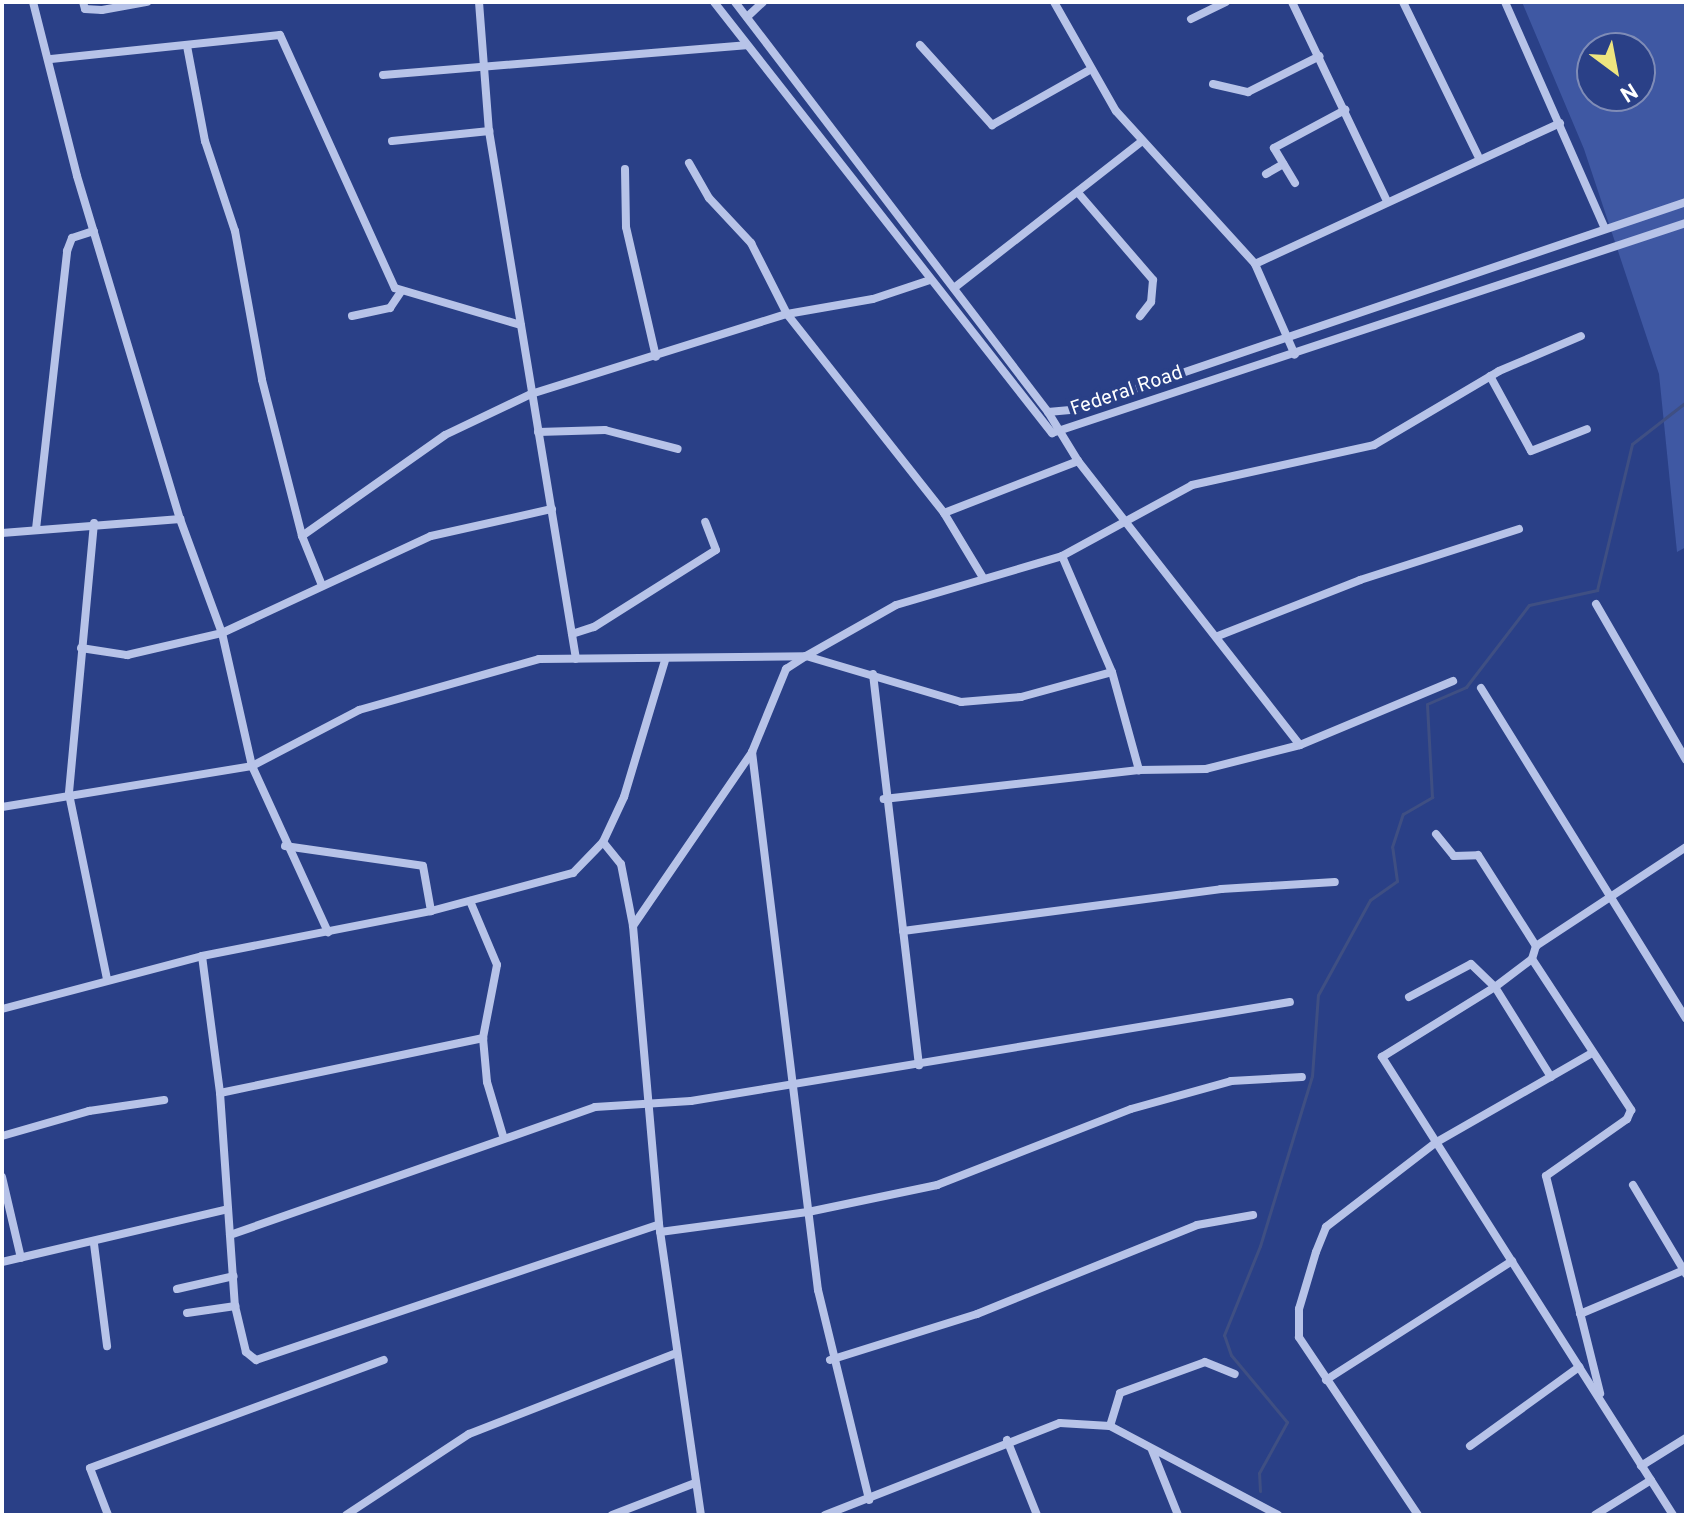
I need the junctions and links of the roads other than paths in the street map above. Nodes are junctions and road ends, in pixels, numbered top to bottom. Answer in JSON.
{"nodes":[{"id":1,"x":33,"y":2,"type":"edge"},
{"id":2,"x":83,"y":2,"type":"edge"},
{"id":3,"x":147,"y":2,"type":"edge"},
{"id":4,"x":479,"y":2,"type":"edge"},
{"id":5,"x":714,"y":2,"type":"edge"},
{"id":6,"x":735,"y":2,"type":"edge"},
{"id":7,"x":763,"y":2,"type":"edge"},
{"id":8,"x":1054,"y":2,"type":"edge"},
{"id":9,"x":1226,"y":2,"type":"edge"},
{"id":10,"x":1292,"y":2,"type":"edge"},
{"id":11,"x":1403,"y":2,"type":"edge"},
{"id":12,"x":1505,"y":2,"type":"edge"},
{"id":13,"x":747,"y":17,"type":"junction"},
{"id":14,"x":1191,"y":19,"type":"dead end"},
{"id":15,"x":746,"y":45,"type":"junction"},
{"id":16,"x":920,"y":45,"type":"dead end"},
{"id":17,"x":187,"y":46,"type":"junction"},
{"id":18,"x":1320,"y":56,"type":"junction"},
{"id":19,"x":51,"y":59,"type":"junction"},
{"id":20,"x":482,"y":66,"type":"junction"},
{"id":21,"x":1088,"y":71,"type":"junction"},
{"id":22,"x":383,"y":75,"type":"dead end"},
{"id":23,"x":1213,"y":84,"type":"dead end"},
{"id":24,"x":1345,"y":110,"type":"junction"},
{"id":25,"x":1560,"y":123,"type":"junction"},
{"id":26,"x":489,"y":131,"type":"junction"},
{"id":27,"x":392,"y":141,"type":"dead end"},
{"id":28,"x":1142,"y":141,"type":"junction"},
{"id":29,"x":1478,"y":156,"type":"junction"},
{"id":30,"x":689,"y":163,"type":"dead end"},
{"id":31,"x":1283,"y":164,"type":"junction"},
{"id":32,"x":625,"y":169,"type":"dead end"},
{"id":33,"x":1266,"y":174,"type":"dead end"},
{"id":34,"x":1295,"y":183,"type":"dead end"},
{"id":35,"x":1080,"y":195,"type":"junction"},
{"id":36,"x":1386,"y":199,"type":"junction"},
{"id":37,"x":1686,"y":202,"type":"edge"},
{"id":38,"x":1686,"y":223,"type":"edge"},
{"id":39,"x":1605,"y":229,"type":"junction"},
{"id":40,"x":94,"y":231,"type":"junction"},
{"id":41,"x":1255,"y":264,"type":"junction"},
{"id":42,"x":930,"y":280,"type":"junction"},
{"id":43,"x":954,"y":288,"type":"junction"},
{"id":44,"x":400,"y":293,"type":"junction"},
{"id":45,"x":787,"y":314,"type":"junction"},
{"id":46,"x":352,"y":316,"type":"dead end"},
{"id":47,"x":1140,"y":316,"type":"dead end"},
{"id":48,"x":521,"y":325,"type":"junction"},
{"id":49,"x":1581,"y":336,"type":"dead end"},
{"id":50,"x":1289,"y":338,"type":"junction"},
{"id":51,"x":1295,"y":355,"type":"junction"},
{"id":52,"x":656,"y":357,"type":"junction"},
{"id":53,"x":1490,"y":376,"type":"junction"},
{"id":54,"x":531,"y":394,"type":"junction"},
{"id":55,"x":1048,"y":412,"type":"junction"},
{"id":56,"x":1587,"y":429,"type":"dead end"},
{"id":57,"x":1057,"y":431,"type":"junction"},
{"id":58,"x":538,"y":432,"type":"junction"},
{"id":59,"x":678,"y":449,"type":"dead end"},
{"id":60,"x":1078,"y":461,"type":"junction"},
{"id":61,"x":552,"y":509,"type":"junction"},
{"id":62,"x":944,"y":513,"type":"junction"},
{"id":63,"x":180,"y":519,"type":"junction"},
{"id":64,"x":705,"y":522,"type":"dead end"},
{"id":65,"x":1125,"y":522,"type":"junction"},
{"id":66,"x":94,"y":523,"type":"junction"},
{"id":67,"x":36,"y":529,"type":"junction"},
{"id":68,"x":1519,"y":529,"type":"dead end"},
{"id":69,"x":2,"y":533,"type":"edge"},
{"id":70,"x":302,"y":536,"type":"junction"},
{"id":71,"x":1062,"y":556,"type":"junction"},
{"id":72,"x":982,"y":576,"type":"junction"},
{"id":73,"x":321,"y":583,"type":"junction"},
{"id":74,"x":1596,"y":604,"type":"dead end"},
{"id":75,"x":222,"y":633,"type":"junction"},
{"id":76,"x":572,"y":634,"type":"junction"},
{"id":77,"x":1218,"y":636,"type":"junction"},
{"id":78,"x":81,"y":648,"type":"junction"},
{"id":79,"x":806,"y":656,"type":"junction"},
{"id":80,"x":576,"y":659,"type":"junction"},
{"id":81,"x":665,"y":660,"type":"junction"},
{"id":82,"x":1112,"y":672,"type":"junction"},
{"id":83,"x":873,"y":674,"type":"junction"},
{"id":84,"x":1453,"y":681,"type":"dead end"},
{"id":85,"x":1481,"y":688,"type":"dead end"},
{"id":86,"x":1300,"y":745,"type":"junction"},
{"id":87,"x":752,"y":752,"type":"junction"},
{"id":88,"x":1686,"y":760,"type":"edge"},
{"id":89,"x":252,"y":766,"type":"junction"},
{"id":90,"x":1139,"y":770,"type":"junction"},
{"id":91,"x":69,"y":794,"type":"junction"},
{"id":92,"x":884,"y":799,"type":"junction"},
{"id":93,"x":2,"y":807,"type":"edge"},
{"id":94,"x":1436,"y":834,"type":"dead end"},
{"id":95,"x":603,"y":842,"type":"junction"},
{"id":96,"x":285,"y":846,"type":"junction"},
{"id":97,"x":1686,"y":847,"type":"edge"},
{"id":98,"x":1335,"y":882,"type":"dead end"},
{"id":99,"x":1608,"y":896,"type":"junction"},
{"id":100,"x":470,"y":901,"type":"junction"},
{"id":101,"x":431,"y":911,"type":"junction"},
{"id":102,"x":633,"y":926,"type":"junction"},
{"id":103,"x":903,"y":931,"type":"junction"},
{"id":104,"x":328,"y":932,"type":"junction"},
{"id":105,"x":1536,"y":946,"type":"junction"},
{"id":106,"x":202,"y":956,"type":"junction"},
{"id":107,"x":1532,"y":959,"type":"junction"},
{"id":108,"x":107,"y":979,"type":"junction"},
{"id":109,"x":1495,"y":987,"type":"junction"},
{"id":110,"x":1409,"y":997,"type":"dead end"},
{"id":111,"x":1686,"y":998,"type":"edge"},
{"id":112,"x":1290,"y":1002,"type":"dead end"},
{"id":113,"x":1676,"y":1004,"type":"junction"},
{"id":114,"x":2,"y":1009,"type":"edge"},
{"id":115,"x":1686,"y":1019,"type":"edge"},
{"id":116,"x":483,"y":1038,"type":"junction"},
{"id":117,"x":1592,"y":1053,"type":"junction"},
{"id":118,"x":919,"y":1065,"type":"junction"},
{"id":119,"x":1302,"y":1077,"type":"dead end"},
{"id":120,"x":1551,"y":1077,"type":"junction"},
{"id":121,"x":790,"y":1081,"type":"junction"},
{"id":122,"x":220,"y":1093,"type":"junction"},
{"id":123,"x":164,"y":1100,"type":"dead end"},
{"id":124,"x":645,"y":1102,"type":"junction"},
{"id":125,"x":2,"y":1136,"type":"edge"},
{"id":126,"x":504,"y":1139,"type":"junction"},
{"id":127,"x":1435,"y":1143,"type":"junction"},
{"id":128,"x":2,"y":1177,"type":"edge"},
{"id":129,"x":1633,"y":1185,"type":"dead end"},
{"id":130,"x":228,"y":1209,"type":"junction"},
{"id":131,"x":808,"y":1212,"type":"junction"},
{"id":132,"x":1253,"y":1215,"type":"dead end"},
{"id":133,"x":659,"y":1228,"type":"junction"},
{"id":134,"x":230,"y":1235,"type":"junction"},
{"id":135,"x":94,"y":1244,"type":"junction"},
{"id":136,"x":21,"y":1258,"type":"junction"},
{"id":137,"x":1512,"y":1261,"type":"junction"},
{"id":138,"x":2,"y":1262,"type":"edge"},
{"id":139,"x":1685,"y":1272,"type":"edge"},
{"id":140,"x":234,"y":1276,"type":"junction"},
{"id":141,"x":177,"y":1289,"type":"dead end"},
{"id":142,"x":235,"y":1306,"type":"junction"},
{"id":143,"x":187,"y":1313,"type":"dead end"},
{"id":144,"x":1580,"y":1314,"type":"junction"},
{"id":145,"x":107,"y":1346,"type":"dead end"},
{"id":146,"x":674,"y":1354,"type":"junction"},
{"id":147,"x":384,"y":1360,"type":"dead end"},
{"id":148,"x":830,"y":1360,"type":"junction"},
{"id":149,"x":1579,"y":1367,"type":"junction"},
{"id":150,"x":1235,"y":1374,"type":"dead end"},
{"id":151,"x":1326,"y":1380,"type":"junction"},
{"id":152,"x":1600,"y":1394,"type":"junction"},
{"id":153,"x":1110,"y":1426,"type":"junction"},
{"id":154,"x":1686,"y":1438,"type":"edge"},
{"id":155,"x":1007,"y":1440,"type":"junction"},
{"id":156,"x":1470,"y":1446,"type":"dead end"},
{"id":157,"x":1152,"y":1450,"type":"junction"},
{"id":158,"x":1641,"y":1466,"type":"junction"},
{"id":159,"x":1651,"y":1480,"type":"junction"},
{"id":160,"x":695,"y":1483,"type":"junction"},
{"id":161,"x":869,"y":1500,"type":"junction"},
{"id":162,"x":108,"y":1515,"type":"edge"},
{"id":163,"x":346,"y":1515,"type":"edge"},
{"id":164,"x":612,"y":1515,"type":"edge"},
{"id":165,"x":701,"y":1515,"type":"edge"},
{"id":166,"x":825,"y":1515,"type":"edge"},
{"id":167,"x":1037,"y":1515,"type":"edge"},
{"id":168,"x":1178,"y":1515,"type":"edge"},
{"id":169,"x":1278,"y":1515,"type":"edge"},
{"id":170,"x":1418,"y":1515,"type":"edge"},
{"id":171,"x":1595,"y":1515,"type":"edge"},
{"id":172,"x":1673,"y":1515,"type":"edge"}],
"edges":[{"from":1,"to":19,"type":"street"},
{"from":2,"to":3,"type":"street"},
{"from":4,"to":20,"type":"street"},
{"from":5,"to":15,"type":"street","name":"Federal Road"},
{"from":6,"to":13,"type":"street","name":"Federal Road"},
{"from":7,"to":13,"type":"street"},
{"from":8,"to":21,"type":"street"},
{"from":9,"to":14,"type":"street"},
{"from":10,"to":18,"type":"street"},
{"from":11,"to":29,"type":"street"},
{"from":12,"to":25,"type":"street"},
{"from":13,"to":43,"type":"street","name":"Federal Road"},
{"from":15,"to":20,"type":"street"},
{"from":15,"to":42,"type":"street","name":"Federal Road"},
{"from":16,"to":21,"type":"street"},
{"from":17,"to":19,"type":"street"},
{"from":17,"to":44,"type":"street"},
{"from":17,"to":70,"type":"street"},
{"from":18,"to":23,"type":"street"},
{"from":18,"to":24,"type":"street"},
{"from":19,"to":40,"type":"street"},
{"from":20,"to":22,"type":"street"},
{"from":20,"to":26,"type":"street"},
{"from":21,"to":28,"type":"street"},
{"from":24,"to":31,"type":"street"},
{"from":24,"to":36,"type":"street"},
{"from":25,"to":29,"type":"street"},
{"from":25,"to":39,"type":"street"},
{"from":26,"to":27,"type":"street"},
{"from":26,"to":48,"type":"street"},
{"from":28,"to":35,"type":"street"},
{"from":28,"to":41,"type":"street"},
{"from":29,"to":36,"type":"street"},
{"from":30,"to":45,"type":"street"},
{"from":31,"to":33,"type":"street"},
{"from":31,"to":34,"type":"street"},
{"from":32,"to":52,"type":"street"},
{"from":35,"to":43,"type":"street"},
{"from":35,"to":47,"type":"street"},
{"from":36,"to":41,"type":"street"},
{"from":37,"to":39,"type":"street","name":"Federal Road"},
{"from":38,"to":51,"type":"street","name":"Federal Road"},
{"from":39,"to":50,"type":"street","name":"Federal Road"},
{"from":40,"to":63,"type":"street"},
{"from":40,"to":67,"type":"street"},
{"from":41,"to":50,"type":"street"},
{"from":42,"to":45,"type":"street"},
{"from":42,"to":57,"type":"street","name":"Federal Road"},
{"from":43,"to":55,"type":"street","name":"Federal Road"},
{"from":44,"to":46,"type":"street"},
{"from":44,"to":48,"type":"street"},
{"from":45,"to":52,"type":"street"},
{"from":45,"to":62,"type":"street"},
{"from":48,"to":54,"type":"street"},
{"from":49,"to":53,"type":"street"},
{"from":50,"to":51,"type":"street"},
{"from":50,"to":55,"type":"street","name":"Federal Road"},
{"from":51,"to":57,"type":"street","name":"Federal Road"},
{"from":52,"to":54,"type":"street"},
{"from":53,"to":56,"type":"street"},
{"from":53,"to":65,"type":"street"},
{"from":54,"to":58,"type":"street"},
{"from":54,"to":70,"type":"street"},
{"from":55,"to":57,"type":"street"},
{"from":57,"to":60,"type":"street"},
{"from":58,"to":59,"type":"street"},
{"from":58,"to":61,"type":"street"},
{"from":60,"to":62,"type":"street"},
{"from":60,"to":65,"type":"street"},
{"from":61,"to":73,"type":"street"},
{"from":61,"to":76,"type":"street"},
{"from":62,"to":72,"type":"street"},
{"from":63,"to":66,"type":"street"},
{"from":63,"to":75,"type":"street"},
{"from":64,"to":76,"type":"street"},
{"from":65,"to":71,"type":"street"},
{"from":65,"to":77,"type":"street"},
{"from":66,"to":67,"type":"street"},
{"from":66,"to":78,"type":"street"},
{"from":67,"to":69,"type":"street"},
{"from":68,"to":77,"type":"street"},
{"from":70,"to":73,"type":"street"},
{"from":71,"to":72,"type":"street"},
{"from":71,"to":82,"type":"street"},
{"from":72,"to":79,"type":"street"},
{"from":73,"to":75,"type":"street"},
{"from":74,"to":88,"type":"street"},
{"from":75,"to":78,"type":"street"},
{"from":75,"to":89,"type":"street"},
{"from":76,"to":80,"type":"street"},
{"from":77,"to":86,"type":"street"},
{"from":78,"to":91,"type":"street"},
{"from":79,"to":81,"type":"street"},
{"from":79,"to":83,"type":"street"},
{"from":79,"to":87,"type":"street"},
{"from":80,"to":81,"type":"street"},
{"from":80,"to":89,"type":"street"},
{"from":81,"to":95,"type":"street"},
{"from":82,"to":83,"type":"street"},
{"from":82,"to":90,"type":"street"},
{"from":83,"to":92,"type":"street"},
{"from":84,"to":86,"type":"street"},
{"from":85,"to":99,"type":"street"},
{"from":86,"to":90,"type":"street"},
{"from":87,"to":102,"type":"street"},
{"from":87,"to":121,"type":"street"},
{"from":89,"to":91,"type":"street"},
{"from":89,"to":96,"type":"street"},
{"from":90,"to":92,"type":"street"},
{"from":91,"to":93,"type":"street"},
{"from":91,"to":108,"type":"street"},
{"from":92,"to":103,"type":"street"},
{"from":94,"to":105,"type":"street"},
{"from":95,"to":100,"type":"street"},
{"from":95,"to":102,"type":"street"},
{"from":96,"to":101,"type":"street"},
{"from":96,"to":104,"type":"street"},
{"from":97,"to":99,"type":"street"},
{"from":98,"to":103,"type":"street"},
{"from":99,"to":105,"type":"street"},
{"from":99,"to":113,"type":"street"},
{"from":100,"to":101,"type":"street"},
{"from":100,"to":116,"type":"street"},
{"from":101,"to":104,"type":"street"},
{"from":102,"to":124,"type":"street"},
{"from":103,"to":118,"type":"street"},
{"from":104,"to":106,"type":"street"},
{"from":105,"to":107,"type":"street"},
{"from":106,"to":108,"type":"street"},
{"from":106,"to":122,"type":"street"},
{"from":107,"to":109,"type":"street"},
{"from":107,"to":117,"type":"street"},
{"from":108,"to":114,"type":"street"},
{"from":109,"to":110,"type":"street"},
{"from":109,"to":120,"type":"street"},
{"from":109,"to":127,"type":"street"},
{"from":111,"to":113,"type":"street"},
{"from":112,"to":118,"type":"street"},
{"from":113,"to":115,"type":"street"},
{"from":116,"to":122,"type":"street"},
{"from":116,"to":126,"type":"street"},
{"from":117,"to":120,"type":"street"},
{"from":117,"to":144,"type":"street"},
{"from":118,"to":121,"type":"street"},
{"from":119,"to":131,"type":"street"},
{"from":120,"to":127,"type":"street"},
{"from":121,"to":124,"type":"street"},
{"from":121,"to":131,"type":"street"},
{"from":122,"to":130,"type":"street"},
{"from":123,"to":125,"type":"street"},
{"from":124,"to":126,"type":"street"},
{"from":124,"to":133,"type":"street"},
{"from":126,"to":134,"type":"street"},
{"from":127,"to":137,"type":"street"},
{"from":127,"to":151,"type":"street"},
{"from":128,"to":136,"type":"street"},
{"from":129,"to":139,"type":"street"},
{"from":130,"to":134,"type":"street"},
{"from":130,"to":135,"type":"street"},
{"from":131,"to":133,"type":"street"},
{"from":131,"to":148,"type":"street"},
{"from":132,"to":148,"type":"street"},
{"from":133,"to":142,"type":"street"},
{"from":133,"to":146,"type":"street"},
{"from":134,"to":140,"type":"street"},
{"from":135,"to":136,"type":"street"},
{"from":135,"to":145,"type":"street"},
{"from":136,"to":138,"type":"street"},
{"from":137,"to":149,"type":"street"},
{"from":137,"to":151,"type":"street"},
{"from":139,"to":144,"type":"street"},
{"from":140,"to":141,"type":"street"},
{"from":140,"to":142,"type":"street"},
{"from":142,"to":143,"type":"street"},
{"from":144,"to":152,"type":"street"},
{"from":146,"to":160,"type":"street"},
{"from":146,"to":163,"type":"street"},
{"from":147,"to":162,"type":"street"},
{"from":148,"to":161,"type":"street"},
{"from":149,"to":152,"type":"street"},
{"from":149,"to":156,"type":"street"},
{"from":150,"to":153,"type":"street"},
{"from":151,"to":170,"type":"street"},
{"from":152,"to":158,"type":"street"},
{"from":153,"to":155,"type":"street"},
{"from":153,"to":157,"type":"street"},
{"from":154,"to":158,"type":"street"},
{"from":155,"to":161,"type":"street"},
{"from":155,"to":167,"type":"street"},
{"from":157,"to":168,"type":"street"},
{"from":157,"to":169,"type":"street"},
{"from":158,"to":159,"type":"street"},
{"from":159,"to":171,"type":"street"},
{"from":159,"to":172,"type":"street"},
{"from":160,"to":164,"type":"street"},
{"from":160,"to":165,"type":"street"},
{"from":161,"to":166,"type":"street"}]}
